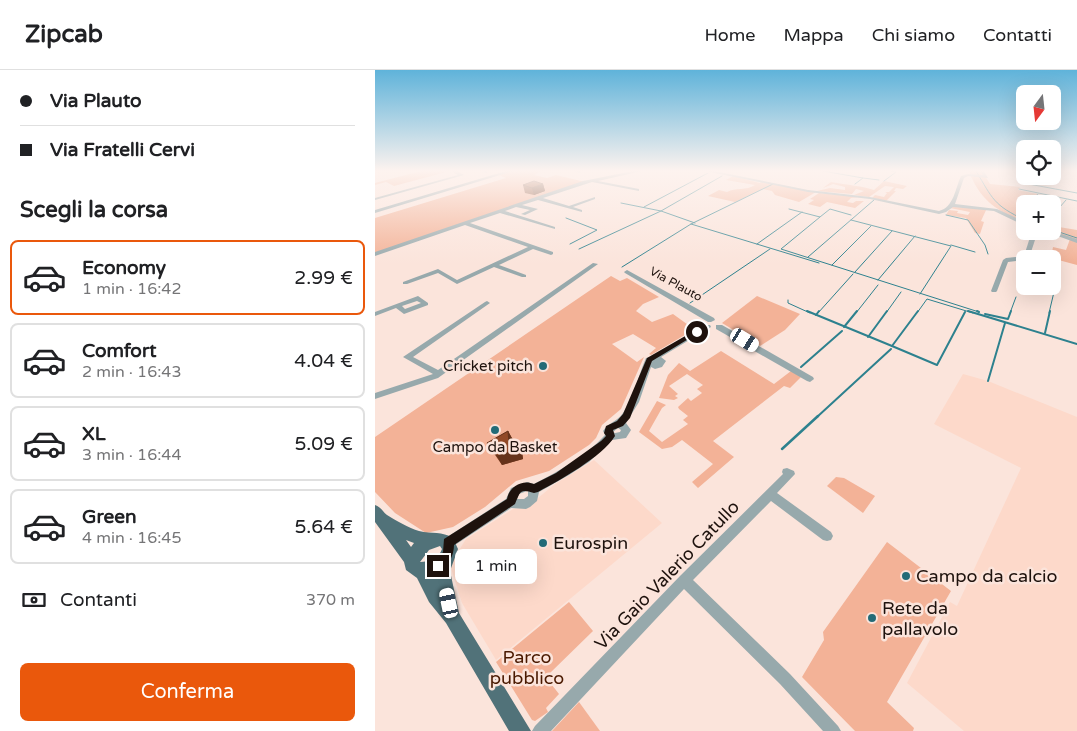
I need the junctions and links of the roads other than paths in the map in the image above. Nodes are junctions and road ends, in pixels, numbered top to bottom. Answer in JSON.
{"nodes":[{"id":1,"x":409,"y":202,"type":"edge"},
{"id":2,"x":527,"y":202,"type":"edge"},
{"id":3,"x":552,"y":202,"type":"edge"},
{"id":4,"x":583,"y":202,"type":"edge"},
{"id":5,"x":887,"y":202,"type":"edge"},
{"id":6,"x":953,"y":202,"type":"edge"},
{"id":7,"x":952,"y":205,"type":"junction"},
{"id":8,"x":515,"y":206,"type":"junction"},
{"id":9,"x":570,"y":207,"type":"junction"},
{"id":10,"x":499,"y":211,"type":"junction"},
{"id":11,"x":581,"y":211,"type":"dead end"},
{"id":12,"x":375,"y":212,"type":"edge"},
{"id":13,"x":523,"y":214,"type":"dead end"},
{"id":14,"x":1016,"y":220,"type":"edge"},
{"id":15,"x":465,"y":223,"type":"junction"},
{"id":16,"x":553,"y":228,"type":"dead end"},
{"id":17,"x":1061,"y":235,"type":"edge"},
{"id":18,"x":1032,"y":240,"type":"edge"},
{"id":19,"x":1077,"y":240,"type":"edge"},
{"id":20,"x":532,"y":247,"type":"junction"},
{"id":21,"x":551,"y":253,"type":"dead end"},
{"id":22,"x":375,"y":254,"type":"edge"},
{"id":23,"x":595,"y":264,"type":"dead end"},
{"id":24,"x":494,"y":265,"type":"junction"},
{"id":25,"x":627,"y":272,"type":"dead end"},
{"id":26,"x":524,"y":276,"type":"dead end"},
{"id":27,"x":405,"y":283,"type":"dead end"},
{"id":28,"x":993,"y":291,"type":"dead end"},
{"id":29,"x":487,"y":303,"type":"dead end"},
{"id":30,"x":398,"y":306,"type":"dead end"},
{"id":31,"x":375,"y":314,"type":"edge"},
{"id":32,"x":709,"y":323,"type":"junction"},
{"id":33,"x":439,"y":373,"type":"junction"},
{"id":34,"x":810,"y":379,"type":"dead end"},
{"id":35,"x":375,"y":396,"type":"edge"},
{"id":36,"x":787,"y":472,"type":"dead end"},
{"id":37,"x":770,"y":494,"type":"junction"},
{"id":38,"x":378,"y":514,"type":"edge"},
{"id":39,"x":827,"y":536,"type":"dead end"},
{"id":40,"x":432,"y":540,"type":"junction"},
{"id":41,"x":447,"y":550,"type":"junction"},
{"id":42,"x":417,"y":566,"type":"junction"},
{"id":43,"x":684,"y":580,"type":"junction"},
{"id":44,"x":452,"y":617,"type":"junction"},
{"id":45,"x":521,"y":731,"type":"edge"},
{"id":46,"x":540,"y":731,"type":"edge"},
{"id":47,"x":833,"y":731,"type":"edge"}],
"edges":[{"from":1,"to":12,"type":"street"},
{"from":2,"to":8,"type":"street"},
{"from":3,"to":9,"type":"street"},
{"from":4,"to":9,"type":"street"},
{"from":5,"to":7,"type":"street"},
{"from":6,"to":7,"type":"street"},
{"from":7,"to":14,"type":"street"},
{"from":8,"to":10,"type":"street"},
{"from":8,"to":13,"type":"street"},
{"from":9,"to":11,"type":"street"},
{"from":10,"to":15,"type":"street"},
{"from":10,"to":16,"type":"street"},
{"from":15,"to":20,"type":"street"},
{"from":15,"to":22,"type":"street"},
{"from":17,"to":19,"type":"street"},
{"from":18,"to":28,"type":"street"},
{"from":20,"to":21,"type":"street"},
{"from":20,"to":24,"type":"street"},
{"from":23,"to":33,"type":"street"},
{"from":24,"to":26,"type":"street"},
{"from":24,"to":27,"type":"street"},
{"from":25,"to":32,"type":"street","name":"Via Plauto"},
{"from":29,"to":33,"type":"street"},
{"from":30,"to":31,"type":"street"},
{"from":32,"to":34,"type":"street","name":"Via Plauto"},
{"from":32,"to":41,"type":"street"},
{"from":33,"to":35,"type":"street"},
{"from":36,"to":37,"type":"street","name":"Via Gaio Valerio Catullo"},
{"from":37,"to":39,"type":"street"},
{"from":37,"to":43,"type":"street","name":"Via Gaio Valerio Catullo"},
{"from":38,"to":40,"type":"main road"},
{"from":38,"to":42,"type":"main road"},
{"from":40,"to":41,"type":"main road"},
{"from":40,"to":42,"type":"main road"},
{"from":41,"to":42,"type":"main road"},
{"from":41,"to":44,"type":"main road"},
{"from":42,"to":44,"type":"main road"},
{"from":43,"to":46,"type":"street","name":"Via Gaio Valerio Catullo"},
{"from":43,"to":47,"type":"street"},
{"from":44,"to":45,"type":"main road"}]}
